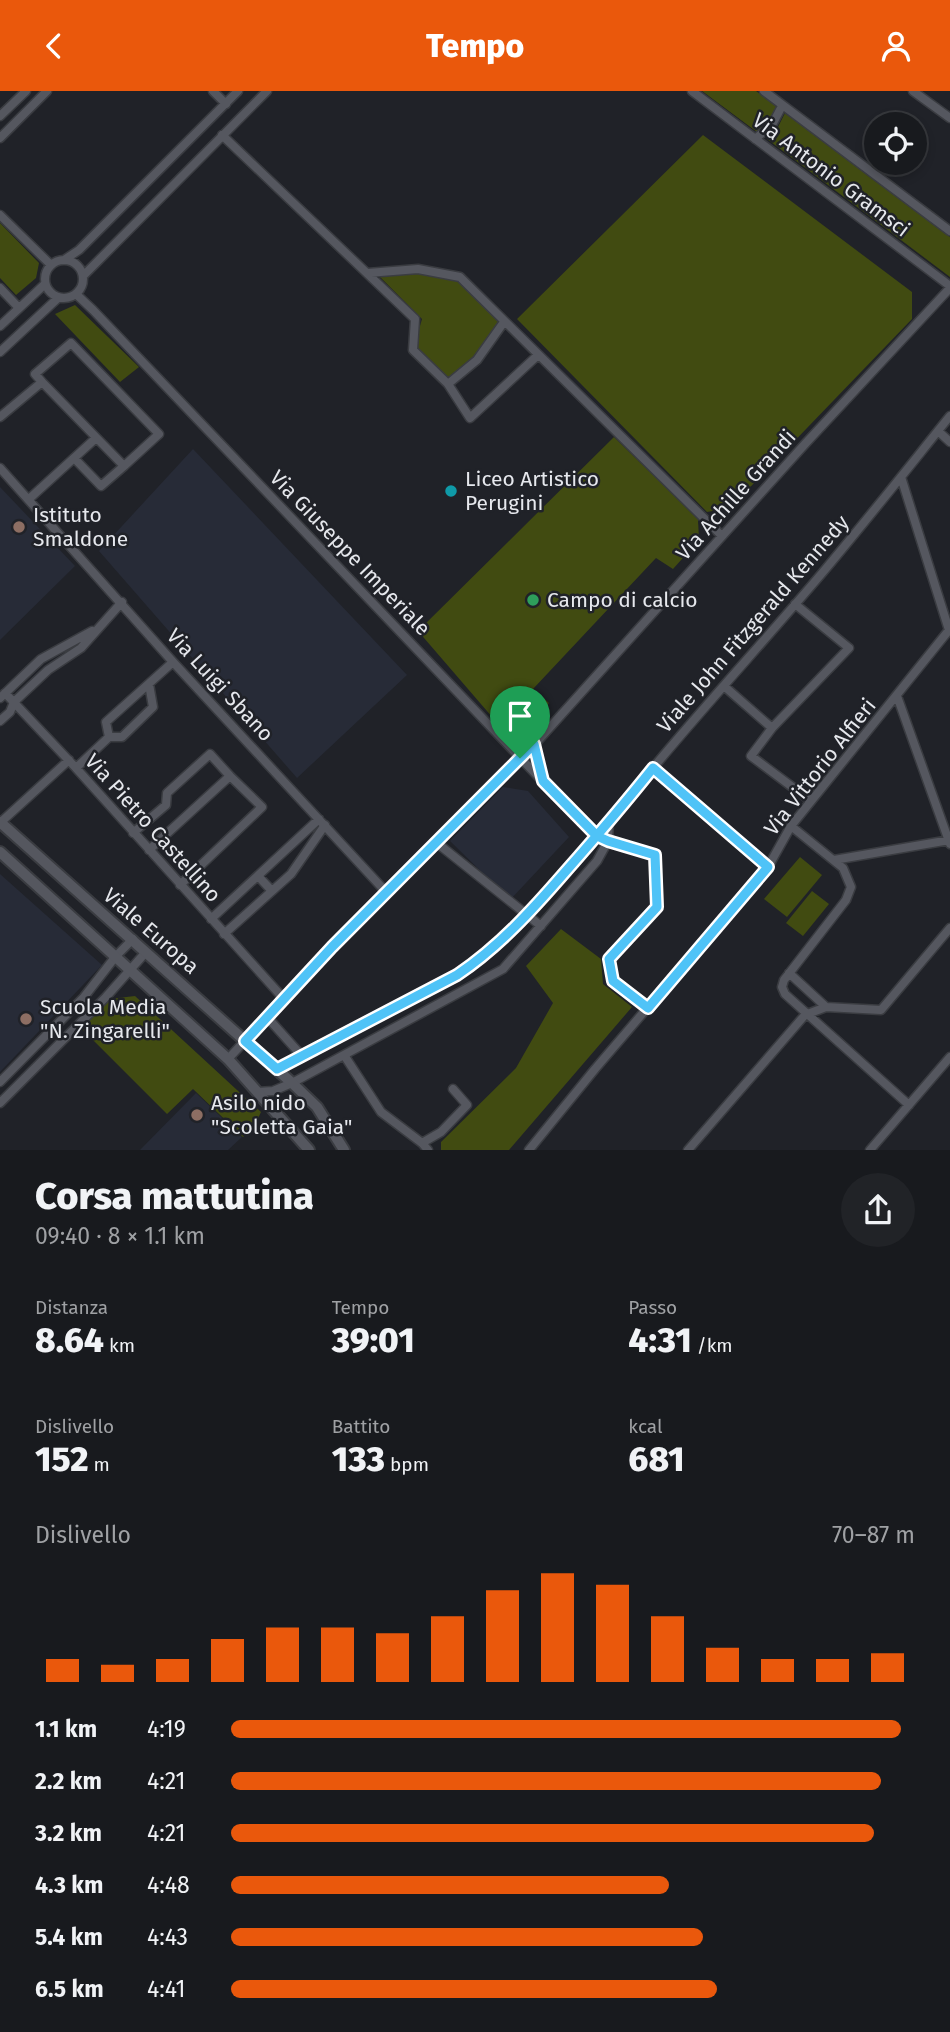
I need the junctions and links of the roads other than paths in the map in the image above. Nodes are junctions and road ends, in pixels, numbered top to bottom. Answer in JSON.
{"nodes":[{"id":1,"x":26,"y":91,"type":"edge"},
{"id":2,"x":47,"y":91,"type":"edge"},
{"id":3,"x":213,"y":91,"type":"edge"},
{"id":4,"x":238,"y":91,"type":"edge"},
{"id":5,"x":267,"y":91,"type":"edge"},
{"id":6,"x":764,"y":91,"type":"edge"},
{"id":7,"x":913,"y":91,"type":"edge"},
{"id":8,"x":694,"y":92,"type":"edge"},
{"id":9,"x":226,"y":104,"type":"junction"},
{"id":10,"x":782,"y":106,"type":"junction"},
{"id":11,"x":0,"y":116,"type":"edge"},
{"id":12,"x":950,"y":118,"type":"edge"},
{"id":13,"x":222,"y":135,"type":"junction"},
{"id":14,"x":0,"y":138,"type":"edge"},
{"id":15,"x":755,"y":139,"type":"junction"},
{"id":16,"x":0,"y":215,"type":"edge"},
{"id":17,"x":950,"y":231,"type":"edge"},
{"id":18,"x":64,"y":260,"type":"junction"},
{"id":19,"x":51,"y":265,"type":"junction"},
{"id":20,"x":368,"y":273,"type":"junction"},
{"id":21,"x":83,"y":276,"type":"junction"},
{"id":22,"x":45,"y":284,"type":"junction"},
{"id":23,"x":950,"y":287,"type":"edge"},
{"id":24,"x":0,"y":288,"type":"edge"},
{"id":25,"x":76,"y":295,"type":"junction"},
{"id":26,"x":58,"y":297,"type":"junction"},
{"id":27,"x":19,"y":308,"type":"junction"},
{"id":28,"x":504,"y":322,"type":"junction"},
{"id":29,"x":0,"y":326,"type":"edge"},
{"id":30,"x":0,"y":352,"type":"edge"},
{"id":31,"x":538,"y":355,"type":"junction"},
{"id":32,"x":42,"y":382,"type":"junction"},
{"id":33,"x":448,"y":384,"type":"junction"},
{"id":34,"x":950,"y":416,"type":"edge"},
{"id":35,"x":0,"y":417,"type":"edge"},
{"id":36,"x":938,"y":431,"type":"junction"},
{"id":37,"x":96,"y":438,"type":"junction"},
{"id":38,"x":950,"y":442,"type":"edge"},
{"id":39,"x":74,"y":458,"type":"junction"},
{"id":40,"x":124,"y":466,"type":"junction"},
{"id":41,"x":0,"y":468,"type":"edge"},
{"id":42,"x":901,"y":477,"type":"junction"},
{"id":43,"x":29,"y":499,"type":"junction"},
{"id":44,"x":722,"y":536,"type":"junction"},
{"id":45,"x":122,"y":602,"type":"junction"},
{"id":46,"x":795,"y":604,"type":"junction"},
{"id":47,"x":950,"y":629,"type":"edge"},
{"id":48,"x":94,"y":630,"type":"junction"},
{"id":49,"x":173,"y":662,"type":"junction"},
{"id":50,"x":149,"y":684,"type":"junction"},
{"id":51,"x":724,"y":686,"type":"junction"},
{"id":52,"x":2,"y":695,"type":"edge"},
{"id":53,"x":897,"y":696,"type":"junction"},
{"id":54,"x":13,"y":702,"type":"junction"},
{"id":55,"x":0,"y":721,"type":"edge"},
{"id":56,"x":772,"y":728,"type":"junction"},
{"id":57,"x":109,"y":737,"type":"junction"},
{"id":58,"x":534,"y":744,"type":"junction"},
{"id":59,"x":520,"y":758,"type":"junction"},
{"id":60,"x":69,"y":760,"type":"junction"},
{"id":61,"x":76,"y":768,"type":"junction"},
{"id":62,"x":653,"y":768,"type":"junction"},
{"id":63,"x":230,"y":776,"type":"junction"},
{"id":64,"x":543,"y":781,"type":"junction"},
{"id":65,"x":811,"y":801,"type":"junction"},
{"id":66,"x":609,"y":821,"type":"junction"},
{"id":67,"x":0,"y":822,"type":"edge"},
{"id":68,"x":322,"y":822,"type":"junction"},
{"id":69,"x":791,"y":826,"type":"junction"},
{"id":70,"x":133,"y":832,"type":"junction"},
{"id":71,"x":597,"y":836,"type":"junction"},
{"id":72,"x":608,"y":841,"type":"junction"},
{"id":73,"x":949,"y":842,"type":"edge"},
{"id":74,"x":437,"y":843,"type":"junction"},
{"id":75,"x":149,"y":850,"type":"junction"},
{"id":76,"x":0,"y":852,"type":"edge"},
{"id":77,"x":834,"y":860,"type":"junction"},
{"id":78,"x":768,"y":867,"type":"junction"},
{"id":79,"x":258,"y":876,"type":"junction"},
{"id":80,"x":180,"y":885,"type":"junction"},
{"id":81,"x":272,"y":891,"type":"junction"},
{"id":82,"x":387,"y":893,"type":"junction"},
{"id":83,"x":527,"y":916,"type":"junction"},
{"id":84,"x":211,"y":919,"type":"junction"},
{"id":85,"x":541,"y":926,"type":"junction"},
{"id":86,"x":950,"y":928,"type":"edge"},
{"id":87,"x":225,"y":934,"type":"junction"},
{"id":88,"x":133,"y":939,"type":"junction"},
{"id":89,"x":146,"y":952,"type":"junction"},
{"id":90,"x":116,"y":956,"type":"junction"},
{"id":91,"x":130,"y":969,"type":"junction"},
{"id":92,"x":789,"y":973,"type":"junction"},
{"id":93,"x":284,"y":999,"type":"junction"},
{"id":94,"x":826,"y":1007,"type":"junction"},
{"id":95,"x":648,"y":1008,"type":"junction"},
{"id":96,"x":805,"y":1015,"type":"junction"},
{"id":97,"x":267,"y":1017,"type":"junction"},
{"id":98,"x":245,"y":1041,"type":"junction"},
{"id":99,"x":344,"y":1055,"type":"junction"},
{"id":100,"x":302,"y":1056,"type":"junction"},
{"id":101,"x":950,"y":1057,"type":"edge"},
{"id":102,"x":228,"y":1059,"type":"junction"},
{"id":103,"x":277,"y":1069,"type":"junction"},
{"id":104,"x":0,"y":1082,"type":"edge"},
{"id":105,"x":292,"y":1083,"type":"junction"},
{"id":106,"x":453,"y":1089,"type":"dead end"},
{"id":107,"x":257,"y":1092,"type":"junction"},
{"id":108,"x":0,"y":1103,"type":"edge"},
{"id":109,"x":909,"y":1105,"type":"junction"},
{"id":110,"x":425,"y":1146,"type":"edge"},
{"id":111,"x":309,"y":1150,"type":"edge"},
{"id":112,"x":344,"y":1150,"type":"edge"},
{"id":113,"x":529,"y":1150,"type":"edge"},
{"id":114,"x":688,"y":1150,"type":"edge"},
{"id":115,"x":870,"y":1150,"type":"edge"}],
"edges":[{"from":1,"to":11,"type":"street"},
{"from":2,"to":14,"type":"street"},
{"from":3,"to":9,"type":"street"},
{"from":4,"to":9,"type":"street"},
{"from":5,"to":13,"type":"street"},
{"from":6,"to":10,"type":"street","name":"Via Antonio Gramsci"},
{"from":7,"to":12,"type":"street"},
{"from":8,"to":15,"type":"street","name":"Via Antonio Gramsci"},
{"from":9,"to":18,"type":"street"},
{"from":10,"to":15,"type":"street"},
{"from":10,"to":17,"type":"street","name":"Via Antonio Gramsci"},
{"from":13,"to":20,"type":"street"},
{"from":13,"to":21,"type":"street"},
{"from":15,"to":23,"type":"street","name":"Via Antonio Gramsci"},
{"from":16,"to":19,"type":"street"},
{"from":18,"to":19,"type":"street"},
{"from":18,"to":21,"type":"street"},
{"from":19,"to":22,"type":"street"},
{"from":20,"to":28,"type":"street"},
{"from":20,"to":33,"type":"street"},
{"from":21,"to":25,"type":"street"},
{"from":22,"to":26,"type":"street"},
{"from":22,"to":27,"type":"street"},
{"from":23,"to":44,"type":"street","name":"Via Achille Grandi"},
{"from":24,"to":27,"type":"street"},
{"from":25,"to":26,"type":"street"},
{"from":25,"to":59,"type":"street","name":"Via Giuseppe Imperiale"},
{"from":26,"to":30,"type":"street"},
{"from":27,"to":29,"type":"street"},
{"from":28,"to":31,"type":"street"},
{"from":28,"to":33,"type":"street"},
{"from":31,"to":33,"type":"street"},
{"from":31,"to":44,"type":"street"},
{"from":32,"to":35,"type":"street"},
{"from":32,"to":37,"type":"street"},
{"from":32,"to":40,"type":"street"},
{"from":34,"to":36,"type":"street","name":"Viale John Fitzgerald Kennedy"},
{"from":36,"to":38,"type":"street"},
{"from":36,"to":42,"type":"street","name":"Viale John Fitzgerald Kennedy"},
{"from":37,"to":39,"type":"street"},
{"from":37,"to":40,"type":"street"},
{"from":39,"to":40,"type":"street"},
{"from":39,"to":43,"type":"street"},
{"from":41,"to":43,"type":"street","name":"Via Luigi Sbano"},
{"from":42,"to":46,"type":"street","name":"Viale John Fitzgerald Kennedy"},
{"from":42,"to":47,"type":"street","name":"Via Vittorio Alfieri"},
{"from":43,"to":45,"type":"street","name":"Via Luigi Sbano"},
{"from":44,"to":58,"type":"street","name":"Via Achille Grandi"},
{"from":45,"to":48,"type":"street"},
{"from":45,"to":49,"type":"street","name":"Via Luigi Sbano"},
{"from":46,"to":51,"type":"street","name":"Viale John Fitzgerald Kennedy"},
{"from":46,"to":56,"type":"street"},
{"from":47,"to":53,"type":"street","name":"Via Vittorio Alfieri"},
{"from":48,"to":52,"type":"street"},
{"from":48,"to":54,"type":"street"},
{"from":49,"to":50,"type":"street","name":"Via Pietro Castellino"},
{"from":49,"to":68,"type":"street","name":"Via Luigi Sbano"},
{"from":50,"to":57,"type":"street","name":"Via Pietro Castellino"},
{"from":50,"to":57,"type":"street","name":"Via Pietro Castellino"},
{"from":51,"to":56,"type":"street"},
{"from":51,"to":62,"type":"street","name":"Viale John Fitzgerald Kennedy"},
{"from":52,"to":54,"type":"street","name":"Via Pietro Castellino"},
{"from":53,"to":65,"type":"street","name":"Via Vittorio Alfieri"},
{"from":53,"to":73,"type":"street"},
{"from":54,"to":55,"type":"street"},
{"from":54,"to":60,"type":"street","name":"Via Pietro Castellino"},
{"from":56,"to":65,"type":"street"},
{"from":57,"to":61,"type":"street"},
{"from":58,"to":59,"type":"street","name":"Via Achille Grandi"},
{"from":58,"to":64,"type":"street"},
{"from":59,"to":64,"type":"street","name":"Via Giuseppe Imperiale"},
{"from":59,"to":74,"type":"street","name":"Via Achille Grandi"},
{"from":60,"to":61,"type":"street","name":"Via Pietro Castellino"},
{"from":60,"to":67,"type":"street","name":"Via Pietro Castellino"},
{"from":61,"to":70,"type":"street","name":"Via Pietro Castellino"},
{"from":62,"to":66,"type":"street","name":"Viale John Fitzgerald Kennedy"},
{"from":62,"to":78,"type":"street"},
{"from":63,"to":70,"type":"street"},
{"from":63,"to":75,"type":"street"},
{"from":63,"to":80,"type":"street"},
{"from":64,"to":71,"type":"street","name":"Via Giuseppe Imperiale"},
{"from":65,"to":69,"type":"street","name":"Via Vittorio Alfieri"},
{"from":66,"to":71,"type":"street","name":"Viale John Fitzgerald Kennedy"},
{"from":66,"to":72,"type":"street"},
{"from":67,"to":88,"type":"street","name":"Viale Europa"},
{"from":68,"to":79,"type":"street","name":"Via Pietro Castellino"},
{"from":68,"to":81,"type":"street","name":"Via Pietro Castellino"},
{"from":68,"to":82,"type":"street","name":"Via Luigi Sbano"},
{"from":69,"to":77,"type":"street"},
{"from":69,"to":78,"type":"street","name":"Via Vittorio Alfieri"},
{"from":70,"to":75,"type":"street","name":"Via Pietro Castellino"},
{"from":71,"to":72,"type":"street"},
{"from":71,"to":83,"type":"street","name":"Viale John Fitzgerald Kennedy"},
{"from":72,"to":85,"type":"street"},
{"from":72,"to":95,"type":"street"},
{"from":73,"to":77,"type":"street"},
{"from":74,"to":82,"type":"street","name":"Via Achille Grandi"},
{"from":74,"to":83,"type":"street"},
{"from":75,"to":80,"type":"street","name":"Via Pietro Castellino"},
{"from":76,"to":90,"type":"street","name":"Viale Europa"},
{"from":77,"to":92,"type":"street"},
{"from":78,"to":95,"type":"street","name":"Via Vittorio Alfieri"},
{"from":79,"to":81,"type":"street"},
{"from":79,"to":84,"type":"street","name":"Via Pietro Castellino"},
{"from":80,"to":84,"type":"street","name":"Via Pietro Castellino"},
{"from":81,"to":87,"type":"street","name":"Via Pietro Castellino"},
{"from":82,"to":93,"type":"street","name":"Via Achille Grandi"},
{"from":83,"to":85,"type":"street"},
{"from":83,"to":100,"type":"street","name":"Viale John Fitzgerald Kennedy"},
{"from":84,"to":87,"type":"street","name":"Via Pietro Castellino"},
{"from":85,"to":99,"type":"street"},
{"from":86,"to":94,"type":"street"},
{"from":87,"to":93,"type":"street","name":"Via Pietro Castellino"},
{"from":88,"to":89,"type":"street","name":"Viale Europa"},
{"from":88,"to":90,"type":"street"},
{"from":89,"to":91,"type":"street"},
{"from":89,"to":98,"type":"street","name":"Viale Europa"},
{"from":90,"to":91,"type":"street","name":"Viale Europa"},
{"from":90,"to":104,"type":"street"},
{"from":91,"to":102,"type":"street","name":"Viale Europa"},
{"from":91,"to":108,"type":"street"},
{"from":92,"to":94,"type":"street"},
{"from":92,"to":96,"type":"street"},
{"from":93,"to":97,"type":"street","name":"Via Achille Grandi"},
{"from":94,"to":96,"type":"street"},
{"from":95,"to":113,"type":"street","name":"Via Vittorio Alfieri"},
{"from":96,"to":109,"type":"street"},
{"from":96,"to":114,"type":"street"},
{"from":97,"to":98,"type":"street","name":"Via Achille Grandi"},
{"from":97,"to":100,"type":"street"},
{"from":98,"to":102,"type":"street","name":"Via Achille Grandi"},
{"from":98,"to":103,"type":"street","name":"Viale Europa"},
{"from":99,"to":105,"type":"street"},
{"from":99,"to":110,"type":"street"},
{"from":100,"to":103,"type":"street","name":"Viale John Fitzgerald Kennedy"},
{"from":101,"to":109,"type":"street"},
{"from":102,"to":107,"type":"street","name":"Viale Europa"},
{"from":103,"to":105,"type":"street","name":"Viale Europa"},
{"from":105,"to":107,"type":"street"},
{"from":105,"to":112,"type":"street","name":"Viale Europa"},
{"from":106,"to":110,"type":"street"},
{"from":107,"to":111,"type":"street","name":"Viale Europa"},
{"from":109,"to":115,"type":"street"}]}
